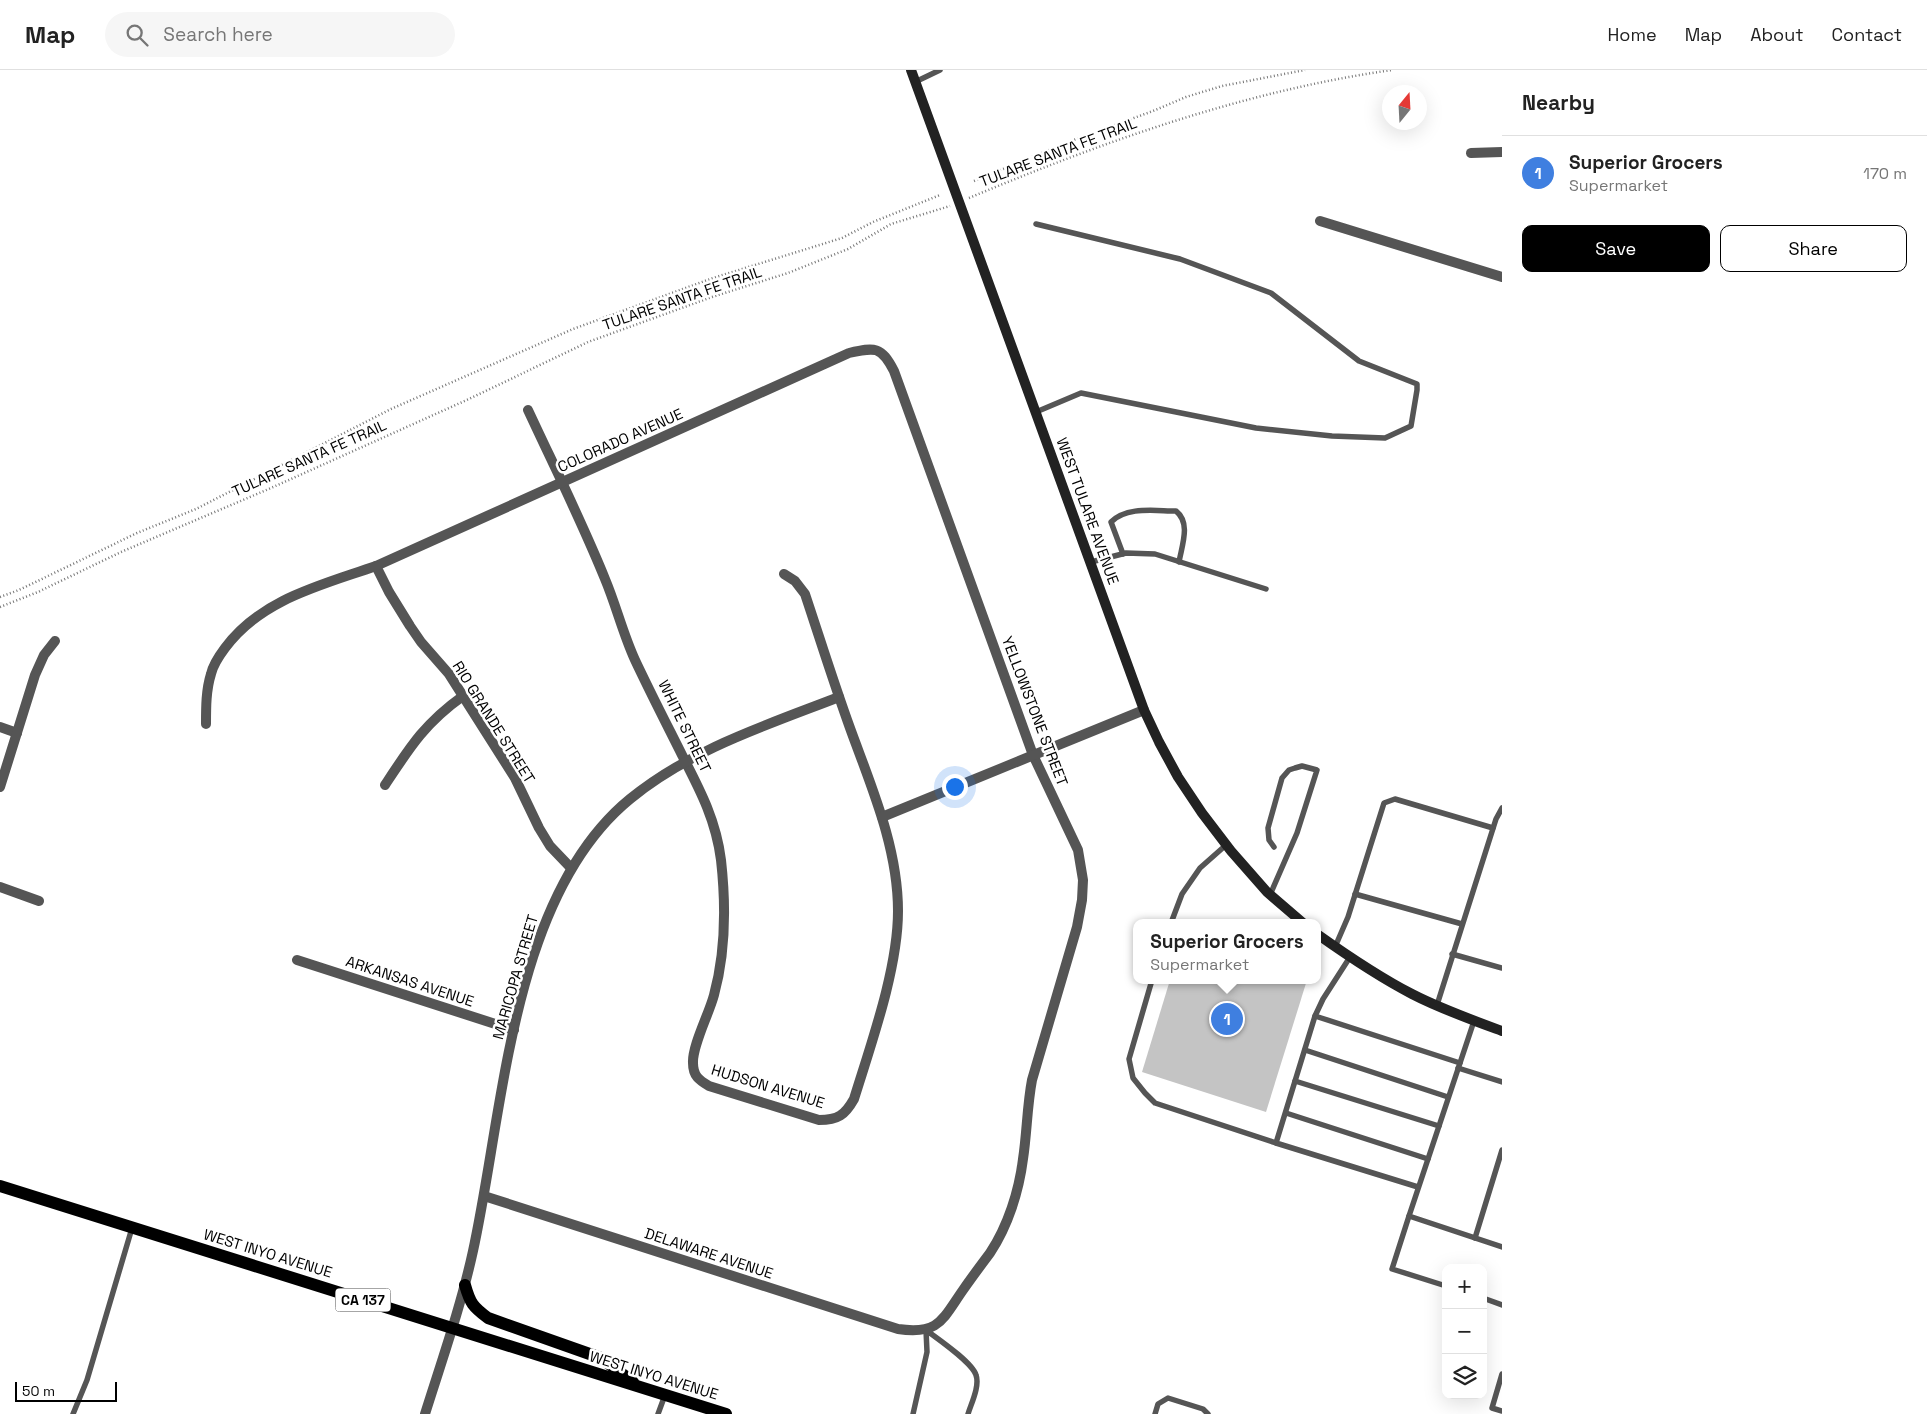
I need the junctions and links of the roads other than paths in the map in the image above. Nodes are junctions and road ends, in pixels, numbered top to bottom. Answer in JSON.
{"nodes":[{"id":1,"x":911,"y":70,"type":"edge"},
{"id":2,"x":940,"y":70,"type":"edge"},
{"id":3,"x":915,"y":82,"type":"junction"},
{"id":4,"x":1502,"y":152,"type":"edge"},
{"id":5,"x":1472,"y":153,"type":"dead end"},
{"id":6,"x":1320,"y":221,"type":"dead end"},
{"id":7,"x":1036,"y":224,"type":"dead end"},
{"id":8,"x":1502,"y":277,"type":"edge"},
{"id":9,"x":878,"y":350,"type":"joint"},
{"id":10,"x":528,"y":410,"type":"dead end"},
{"id":11,"x":1036,"y":412,"type":"junction"},
{"id":12,"x":562,"y":484,"type":"junction"},
{"id":13,"x":1123,"y":554,"type":"junction"},
{"id":14,"x":1091,"y":562,"type":"junction"},
{"id":15,"x":1179,"y":562,"type":"junction"},
{"id":16,"x":376,"y":566,"type":"junction"},
{"id":17,"x":784,"y":574,"type":"dead end"},
{"id":18,"x":1266,"y":589,"type":"dead end"},
{"id":19,"x":55,"y":641,"type":"dead end"},
{"id":20,"x":463,"y":696,"type":"junction"},
{"id":21,"x":839,"y":697,"type":"junction"},
{"id":22,"x":1144,"y":710,"type":"junction"},
{"id":23,"x":206,"y":724,"type":"dead end"},
{"id":24,"x":0,"y":727,"type":"edge"},
{"id":25,"x":17,"y":733,"type":"junction"},
{"id":26,"x":1033,"y":755,"type":"junction"},
{"id":27,"x":685,"y":761,"type":"junction"},
{"id":28,"x":385,"y":785,"type":"dead end"},
{"id":29,"x":0,"y":787,"type":"edge"},
{"id":30,"x":1502,"y":808,"type":"edge"},
{"id":31,"x":882,"y":817,"type":"junction"},
{"id":32,"x":1493,"y":828,"type":"junction"},
{"id":33,"x":1226,"y":844,"type":"junction"},
{"id":34,"x":1274,"y":847,"type":"dead end"},
{"id":35,"x":571,"y":868,"type":"junction"},
{"id":36,"x":0,"y":887,"type":"edge"},
{"id":37,"x":1355,"y":894,"type":"junction"},
{"id":38,"x":1270,"y":895,"type":"junction"},
{"id":39,"x":39,"y":901,"type":"dead end"},
{"id":40,"x":1173,"y":919,"type":"edge"},
{"id":41,"x":1298,"y":919,"type":"edge"},
{"id":42,"x":1462,"y":924,"type":"junction"},
{"id":43,"x":1321,"y":937,"type":"edge"},
{"id":44,"x":1335,"y":947,"type":"junction"},
{"id":45,"x":1452,"y":954,"type":"junction"},
{"id":46,"x":1350,"y":957,"type":"junction"},
{"id":47,"x":297,"y":960,"type":"dead end"},
{"id":48,"x":1502,"y":968,"type":"edge"},
{"id":49,"x":1151,"y":984,"type":"edge"},
{"id":50,"x":1437,"y":1005,"type":"junction"},
{"id":51,"x":1315,"y":1016,"type":"junction"},
{"id":52,"x":1474,"y":1021,"type":"junction"},
{"id":53,"x":514,"y":1030,"type":"junction"},
{"id":54,"x":1502,"y":1031,"type":"edge"},
{"id":55,"x":1305,"y":1050,"type":"junction"},
{"id":56,"x":1459,"y":1066,"type":"junction"},
{"id":57,"x":693,"y":1072,"type":"joint"},
{"id":58,"x":1296,"y":1081,"type":"junction"},
{"id":59,"x":1502,"y":1082,"type":"edge"},
{"id":60,"x":1448,"y":1097,"type":"junction"},
{"id":61,"x":1286,"y":1113,"type":"junction"},
{"id":62,"x":1439,"y":1126,"type":"junction"},
{"id":63,"x":1276,"y":1143,"type":"junction"},
{"id":64,"x":1502,"y":1150,"type":"edge"},
{"id":65,"x":1428,"y":1158,"type":"junction"},
{"id":66,"x":0,"y":1186,"type":"edge"},
{"id":67,"x":1418,"y":1187,"type":"junction"},
{"id":68,"x":484,"y":1196,"type":"junction"},
{"id":69,"x":1409,"y":1216,"type":"junction"},
{"id":70,"x":132,"y":1228,"type":"junction"},
{"id":71,"x":1475,"y":1238,"type":"junction"},
{"id":72,"x":1502,"y":1246,"type":"edge"},
{"id":73,"x":465,"y":1285,"type":"junction"},
{"id":74,"x":1442,"y":1285,"type":"edge"},
{"id":75,"x":1487,"y":1299,"type":"edge"},
{"id":76,"x":1502,"y":1304,"type":"edge"},
{"id":77,"x":452,"y":1328,"type":"junction"},
{"id":78,"x":926,"y":1330,"type":"junction"},
{"id":79,"x":1502,"y":1374,"type":"edge"},
{"id":80,"x":639,"y":1387,"type":"junction"},
{"id":81,"x":665,"y":1395,"type":"junction"},
{"id":82,"x":1502,"y":1412,"type":"edge"},
{"id":83,"x":73,"y":1414,"type":"edge"},
{"id":84,"x":425,"y":1414,"type":"edge"},
{"id":85,"x":658,"y":1414,"type":"edge"},
{"id":86,"x":726,"y":1414,"type":"edge"},
{"id":87,"x":913,"y":1414,"type":"edge"},
{"id":88,"x":968,"y":1414,"type":"edge"},
{"id":89,"x":1155,"y":1414,"type":"edge"},
{"id":90,"x":1208,"y":1414,"type":"edge"}],
"edges":[{"from":1,"to":3,"type":"main road","name":"WEST TULARE AVENUE"},
{"from":2,"to":3,"type":"lane"},
{"from":3,"to":11,"type":"main road","name":"WEST TULARE AVENUE"},
{"from":4,"to":5,"type":"street"},
{"from":6,"to":8,"type":"street"},
{"from":7,"to":11,"type":"lane"},
{"from":9,"to":12,"type":"street","name":"COLORADO AVENUE"},
{"from":9,"to":26,"type":"street","name":"YELLOWSTONE STREET"},
{"from":10,"to":12,"type":"street","name":"WHITE STREET"},
{"from":11,"to":14,"type":"main road","name":"WEST TULARE AVENUE"},
{"from":12,"to":16,"type":"street","name":"COLORADO AVENUE"},
{"from":12,"to":27,"type":"street","name":"WHITE STREET"},
{"from":13,"to":14,"type":"lane"},
{"from":13,"to":15,"type":"lane"},
{"from":13,"to":15,"type":"lane"},
{"from":14,"to":22,"type":"main road","name":"WEST TULARE AVENUE"},
{"from":15,"to":18,"type":"lane"},
{"from":16,"to":20,"type":"street","name":"RIO GRANDE STREET"},
{"from":16,"to":23,"type":"street","name":"COLORADO AVENUE"},
{"from":17,"to":21,"type":"street"},
{"from":19,"to":25,"type":"street"},
{"from":20,"to":28,"type":"street"},
{"from":20,"to":35,"type":"street","name":"RIO GRANDE STREET"},
{"from":21,"to":27,"type":"street","name":"MARICOPA STREET"},
{"from":21,"to":31,"type":"street"},
{"from":22,"to":26,"type":"street"},
{"from":22,"to":33,"type":"main road","name":"WEST TULARE AVENUE"},
{"from":24,"to":25,"type":"street"},
{"from":25,"to":29,"type":"street"},
{"from":26,"to":31,"type":"street"},
{"from":26,"to":78,"type":"street","name":"YELLOWSTONE STREET"},
{"from":27,"to":35,"type":"street","name":"MARICOPA STREET"},
{"from":27,"to":57,"type":"street","name":"WHITE STREET"},
{"from":30,"to":32,"type":"lane"},
{"from":31,"to":57,"type":"street","name":"HUDSON AVENUE"},
{"from":32,"to":37,"type":"lane"},
{"from":32,"to":42,"type":"lane"},
{"from":33,"to":38,"type":"main road","name":"WEST TULARE AVENUE"},
{"from":33,"to":40,"type":"lane"},
{"from":34,"to":38,"type":"lane"},
{"from":35,"to":53,"type":"street","name":"MARICOPA STREET"},
{"from":36,"to":39,"type":"street"},
{"from":37,"to":42,"type":"lane"},
{"from":37,"to":44,"type":"lane"},
{"from":38,"to":41,"type":"main road","name":"WEST TULARE AVENUE"},
{"from":42,"to":45,"type":"lane"},
{"from":43,"to":44,"type":"main road"},
{"from":44,"to":46,"type":"main road"},
{"from":45,"to":48,"type":"lane"},
{"from":45,"to":50,"type":"lane"},
{"from":46,"to":50,"type":"main road"},
{"from":46,"to":51,"type":"lane"},
{"from":47,"to":53,"type":"street","name":"ARKANSAS AVENUE"},
{"from":49,"to":63,"type":"lane"},
{"from":50,"to":52,"type":"main road"},
{"from":51,"to":55,"type":"lane"},
{"from":51,"to":56,"type":"lane"},
{"from":52,"to":54,"type":"main road"},
{"from":52,"to":56,"type":"lane"},
{"from":53,"to":68,"type":"street","name":"MARICOPA STREET"},
{"from":55,"to":58,"type":"lane"},
{"from":55,"to":60,"type":"lane"},
{"from":56,"to":59,"type":"lane"},
{"from":56,"to":60,"type":"lane"},
{"from":58,"to":61,"type":"lane"},
{"from":58,"to":62,"type":"lane"},
{"from":60,"to":62,"type":"lane"},
{"from":61,"to":63,"type":"lane"},
{"from":61,"to":65,"type":"lane"},
{"from":62,"to":65,"type":"lane"},
{"from":63,"to":67,"type":"lane"},
{"from":64,"to":71,"type":"lane"},
{"from":65,"to":67,"type":"lane"},
{"from":66,"to":70,"type":"main road","name":"WEST INYO AVENUE","number":"CA 137"},
{"from":67,"to":69,"type":"lane"},
{"from":68,"to":73,"type":"street","name":"MARICOPA STREET"},
{"from":68,"to":78,"type":"street","name":"DELAWARE AVENUE"},
{"from":69,"to":71,"type":"lane"},
{"from":69,"to":74,"type":"lane"},
{"from":70,"to":77,"type":"main road","name":"WEST INYO AVENUE","number":"CA 137"},
{"from":70,"to":83,"type":"lane"},
{"from":71,"to":72,"type":"lane"},
{"from":73,"to":77,"type":"street","name":"MARICOPA STREET"},
{"from":73,"to":80,"type":"main road"},
{"from":75,"to":76,"type":"lane"},
{"from":77,"to":80,"type":"main road","name":"WEST INYO AVENUE","number":"CA 137"},
{"from":77,"to":84,"type":"street","name":"MARICOPA STREET"},
{"from":78,"to":87,"type":"lane"},
{"from":78,"to":88,"type":"lane"},
{"from":79,"to":82,"type":"lane"},
{"from":80,"to":81,"type":"main road","name":"WEST INYO AVENUE","number":"CA 137"},
{"from":81,"to":85,"type":"lane"},
{"from":81,"to":86,"type":"main road","name":"WEST INYO AVENUE","number":"CA 137"},
{"from":89,"to":90,"type":"lane"}]}
